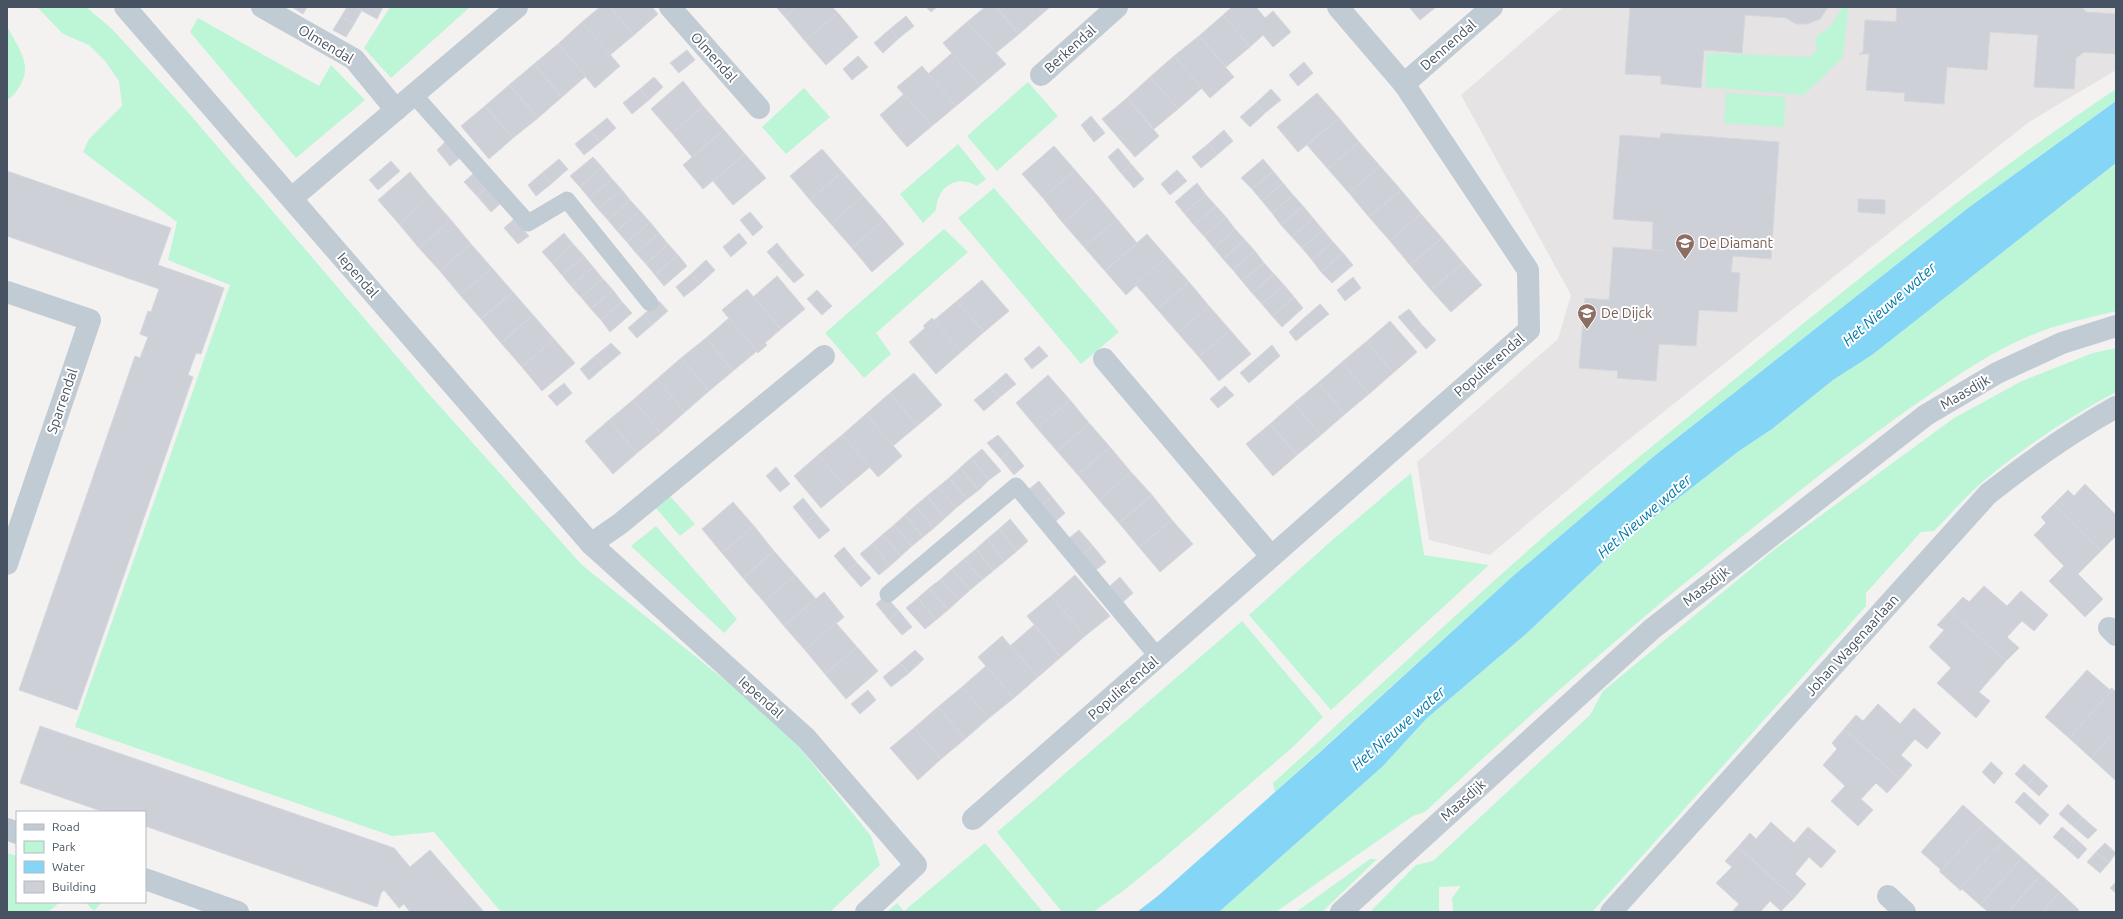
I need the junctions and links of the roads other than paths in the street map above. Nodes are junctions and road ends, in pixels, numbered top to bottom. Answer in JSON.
{"nodes":[{"id":1,"x":124,"y":7,"type":"edge"},
{"id":2,"x":262,"y":7,"type":"edge"},
{"id":3,"x":517,"y":7,"type":"edge"},
{"id":4,"x":670,"y":7,"type":"edge"},
{"id":5,"x":1117,"y":7,"type":"edge"},
{"id":6,"x":1338,"y":7,"type":"edge"},
{"id":7,"x":1492,"y":7,"type":"edge"},
{"id":8,"x":1041,"y":75,"type":"dead end"},
{"id":9,"x":1404,"y":84,"type":"junction"},
{"id":10,"x":414,"y":95,"type":"junction"},
{"id":11,"x":759,"y":108,"type":"dead end"},
{"id":12,"x":396,"y":110,"type":"junction"},
{"id":13,"x":292,"y":198,"type":"junction"},
{"id":14,"x":7,"y":292,"type":"edge"},
{"id":15,"x":650,"y":303,"type":"dead end"},
{"id":16,"x":2116,"y":326,"type":"edge"},
{"id":17,"x":824,"y":356,"type":"dead end"},
{"id":18,"x":1104,"y":359,"type":"dead end"},
{"id":19,"x":2116,"y":406,"type":"edge"},
{"id":20,"x":591,"y":544,"type":"junction"},
{"id":21,"x":1271,"y":556,"type":"junction"},
{"id":22,"x":7,"y":564,"type":"edge"},
{"id":23,"x":888,"y":594,"type":"dead end"},
{"id":24,"x":1158,"y":657,"type":"junction"},
{"id":25,"x":973,"y":819,"type":"dead end"},
{"id":26,"x":146,"y":879,"type":"edge"},
{"id":27,"x":1888,"y":896,"type":"dead end"},
{"id":28,"x":238,"y":912,"type":"edge"},
{"id":29,"x":866,"y":912,"type":"edge"},
{"id":30,"x":1341,"y":912,"type":"edge"},
{"id":31,"x":1611,"y":912,"type":"edge"},
{"id":32,"x":1905,"y":912,"type":"edge"}],
"edges":[{"from":1,"to":13,"type":"street","name":"Iependal"},
{"from":2,"to":12,"type":"street","name":"Olmendal"},
{"from":3,"to":10,"type":"street"},
{"from":4,"to":11,"type":"street","name":"Olmendal"},
{"from":5,"to":8,"type":"street","name":"Berkendal"},
{"from":6,"to":9,"type":"street"},
{"from":7,"to":9,"type":"street","name":"Dennendal"},
{"from":9,"to":21,"type":"street","name":"Populierendal"},
{"from":10,"to":12,"type":"street"},
{"from":10,"to":15,"type":"lane"},
{"from":12,"to":13,"type":"street"},
{"from":13,"to":20,"type":"street","name":"Iependal"},
{"from":14,"to":22,"type":"street","name":"Sparrendal"},
{"from":16,"to":30,"type":"street","name":"Maasdijk"},
{"from":17,"to":20,"type":"street"},
{"from":18,"to":21,"type":"street"},
{"from":19,"to":31,"type":"street","name":"Johan Wagenaarlaan"},
{"from":20,"to":29,"type":"street","name":"Iependal"},
{"from":21,"to":24,"type":"street","name":"Populierendal"},
{"from":23,"to":24,"type":"lane"},
{"from":24,"to":25,"type":"street","name":"Populierendal"},
{"from":26,"to":28,"type":"street"},
{"from":27,"to":32,"type":"street"}]}
